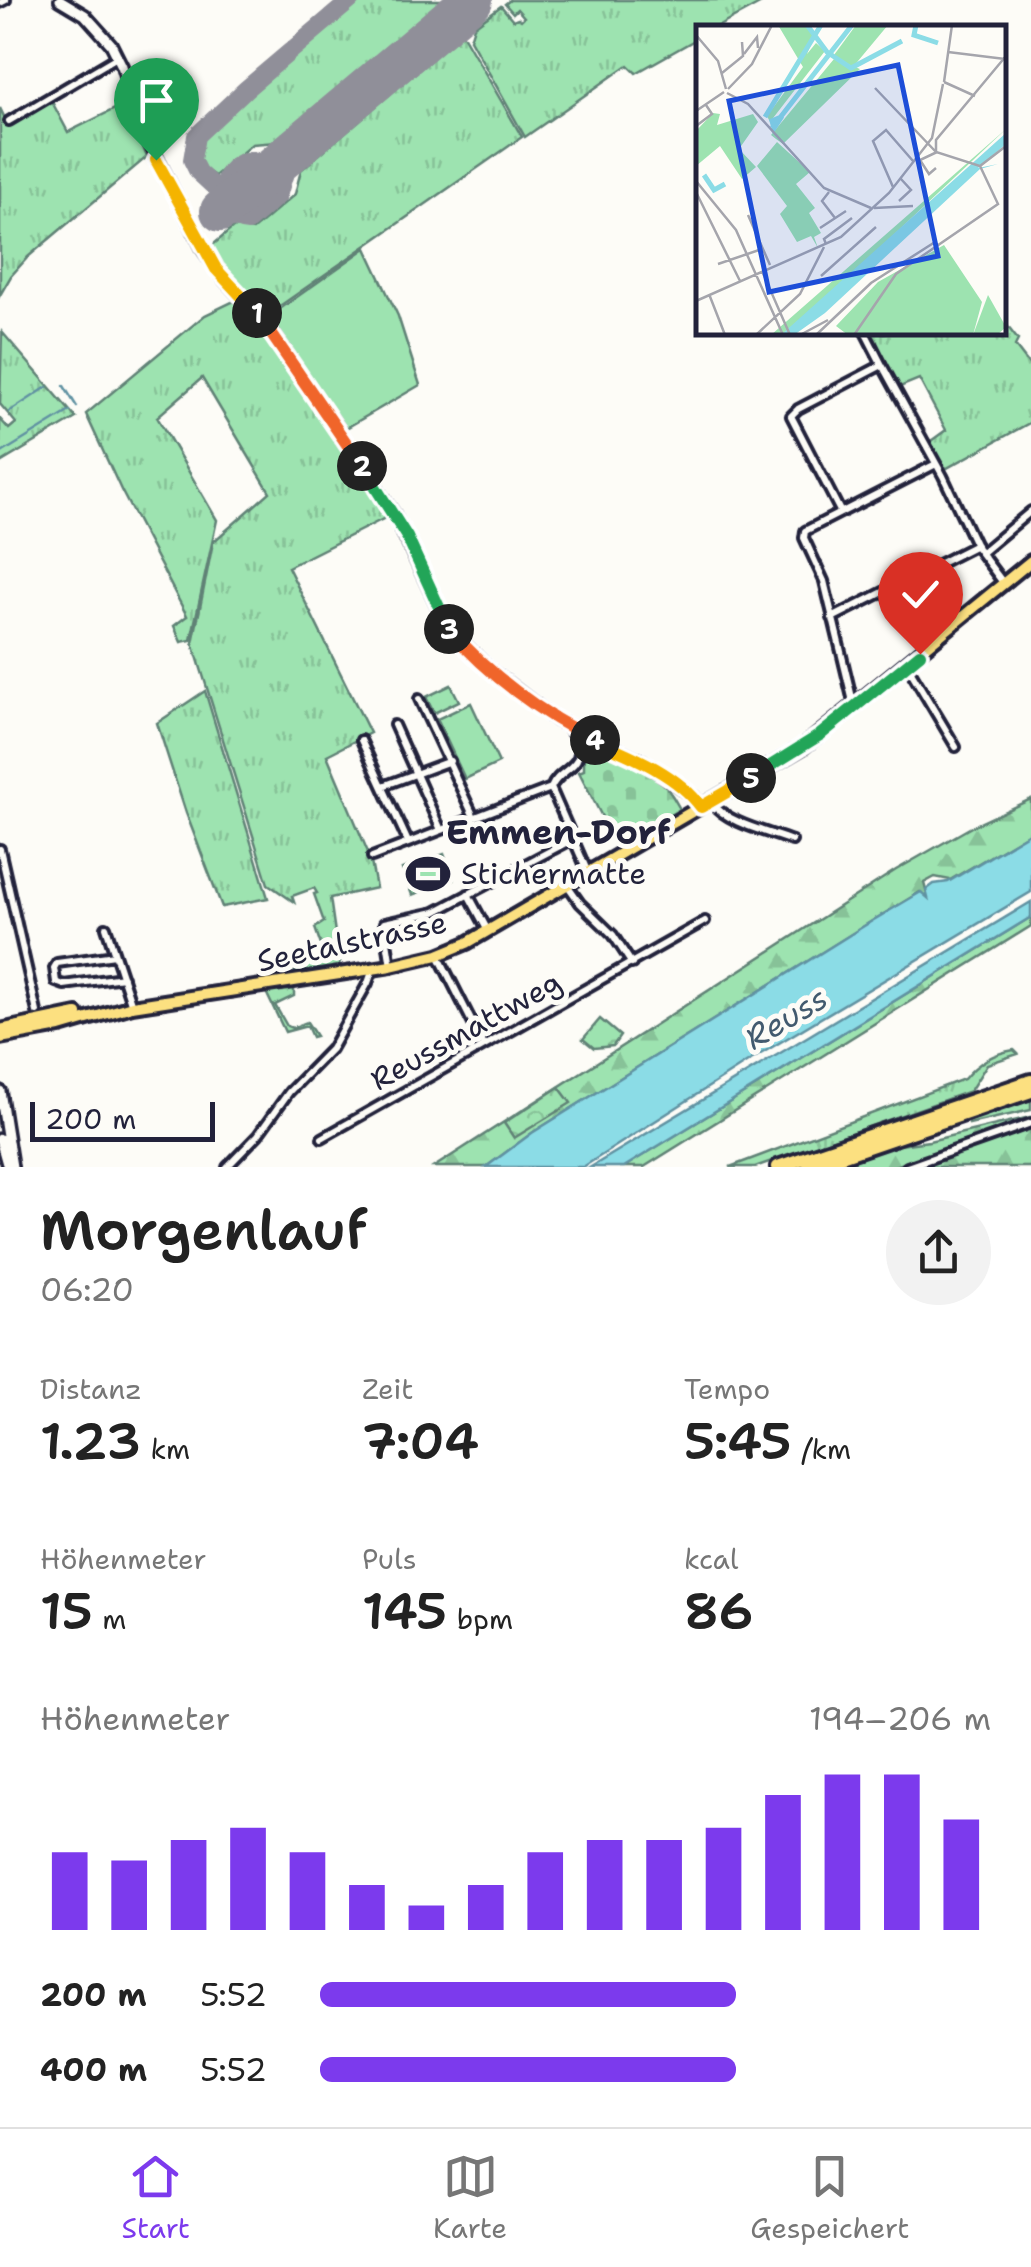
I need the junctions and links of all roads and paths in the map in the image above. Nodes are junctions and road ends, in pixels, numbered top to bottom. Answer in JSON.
{"nodes":[{"id":1,"x":60,"y":0,"type":"edge"},
{"id":2,"x":118,"y":57,"type":"junction"},
{"id":3,"x":8,"y":120,"type":"dead end"},
{"id":4,"x":867,"y":335,"type":"edge"},
{"id":5,"x":882,"y":365,"type":"junction"},
{"id":6,"x":936,"y":464,"type":"junction"},
{"id":7,"x":840,"y":511,"type":"junction"},
{"id":8,"x":1031,"y":512,"type":"edge"},
{"id":9,"x":976,"y":545,"type":"junction"},
{"id":10,"x":981,"y":554,"type":"junction"},
{"id":11,"x":1031,"y":562,"type":"edge"},
{"id":12,"x":1004,"y":585,"type":"junction"},
{"id":13,"x":832,"y":618,"type":"junction"},
{"id":14,"x":908,"y":665,"type":"junction"},
{"id":15,"x":420,"y":699,"type":"dead end"},
{"id":16,"x":854,"y":708,"type":"junction"},
{"id":17,"x":394,"y":725,"type":"dead end"},
{"id":18,"x":568,"y":727,"type":"junction"},
{"id":19,"x":594,"y":739,"type":"junction"},
{"id":20,"x":361,"y":740,"type":"dead end"},
{"id":21,"x":956,"y":747,"type":"dead end"},
{"id":22,"x":578,"y":752,"type":"junction"},
{"id":23,"x":450,"y":760,"type":"junction"},
{"id":24,"x":416,"y":773,"type":"junction"},
{"id":25,"x":383,"y":786,"type":"junction"},
{"id":26,"x":551,"y":788,"type":"junction"},
{"id":27,"x":706,"y":804,"type":"junction"},
{"id":28,"x":474,"y":817,"type":"junction"},
{"id":29,"x":441,"y":830,"type":"junction"},
{"id":30,"x":572,"y":839,"type":"junction"},
{"id":31,"x":792,"y":841,"type":"dead end"},
{"id":32,"x":408,"y":842,"type":"junction"},
{"id":33,"x":0,"y":849,"type":"edge"},
{"id":34,"x":372,"y":857,"type":"dead end"},
{"id":35,"x":588,"y":874,"type":"junction"},
{"id":36,"x":568,"y":886,"type":"junction"},
{"id":37,"x":468,"y":894,"type":"junction"},
{"id":38,"x":705,"y":921,"type":"dead end"},
{"id":39,"x":106,"y":927,"type":"dead end"},
{"id":40,"x":488,"y":932,"type":"junction"},
{"id":41,"x":115,"y":955,"type":"junction"},
{"id":42,"x":438,"y":955,"type":"junction"},
{"id":43,"x":632,"y":964,"type":"junction"},
{"id":44,"x":390,"y":966,"type":"junction"},
{"id":45,"x":372,"y":970,"type":"junction"},
{"id":46,"x":122,"y":977,"type":"junction"},
{"id":47,"x":132,"y":1006,"type":"junction"},
{"id":48,"x":37,"y":1012,"type":"dead end"},
{"id":49,"x":1,"y":1037,"type":"edge"},
{"id":50,"x":484,"y":1046,"type":"junction"},
{"id":51,"x":1031,"y":1082,"type":"edge"},
{"id":52,"x":0,"y":1090,"type":"edge"},
{"id":53,"x":1031,"y":1091,"type":"edge"},
{"id":54,"x":1031,"y":1123,"type":"edge"},
{"id":55,"x":322,"y":1138,"type":"dead end"},
{"id":56,"x":0,"y":1139,"type":"edge"},
{"id":57,"x":10,"y":1167,"type":"edge"},
{"id":58,"x":227,"y":1167,"type":"edge"},
{"id":59,"x":778,"y":1167,"type":"edge"},
{"id":60,"x":809,"y":1167,"type":"edge"},
{"id":61,"x":907,"y":1167,"type":"edge"}],
"edges":[{"from":1,"to":2,"type":"street"},
{"from":2,"to":3,"type":"street"},
{"from":2,"to":18,"type":"street"},
{"from":4,"to":5,"type":"street"},
{"from":5,"to":6,"type":"street"},
{"from":5,"to":7,"type":"street"},
{"from":6,"to":7,"type":"street"},
{"from":6,"to":9,"type":"street"},
{"from":7,"to":13,"type":"street"},
{"from":8,"to":10,"type":"street"},
{"from":9,"to":10,"type":"street"},
{"from":9,"to":13,"type":"street"},
{"from":10,"to":12,"type":"street"},
{"from":11,"to":12,"type":"main road","name":"Seetalstrasse"},
{"from":12,"to":14,"type":"main road","name":"Seetalstrasse"},
{"from":13,"to":16,"type":"street"},
{"from":14,"to":16,"type":"main road","name":"Seetalstrasse"},
{"from":14,"to":21,"type":"street"},
{"from":15,"to":23,"type":"street"},
{"from":16,"to":27,"type":"main road","name":"Seetalstrasse"},
{"from":17,"to":24,"type":"street"},
{"from":18,"to":19,"type":"street"},
{"from":18,"to":22,"type":"street"},
{"from":19,"to":22,"type":"street"},
{"from":19,"to":27,"type":"street"},
{"from":20,"to":25,"type":"street"},
{"from":22,"to":26,"type":"street"},
{"from":23,"to":24,"type":"street"},
{"from":23,"to":28,"type":"street"},
{"from":24,"to":25,"type":"street"},
{"from":24,"to":29,"type":"street"},
{"from":25,"to":32,"type":"street"},
{"from":26,"to":28,"type":"street"},
{"from":26,"to":30,"type":"street"},
{"from":27,"to":31,"type":"street"},
{"from":27,"to":35,"type":"main road","name":"Seetalstrasse"},
{"from":28,"to":29,"type":"street"},
{"from":29,"to":32,"type":"street"},
{"from":30,"to":35,"type":"street"},
{"from":30,"to":37,"type":"street"},
{"from":32,"to":34,"type":"street"},
{"from":33,"to":48,"type":"street"},
{"from":35,"to":36,"type":"main road","name":"Seetalstrasse"},
{"from":36,"to":40,"type":"main road","name":"Seetalstrasse"},
{"from":36,"to":43,"type":"street"},
{"from":37,"to":40,"type":"street"},
{"from":37,"to":44,"type":"street"},
{"from":38,"to":43,"type":"street","name":"Reussmattweg"},
{"from":39,"to":41,"type":"street"},
{"from":40,"to":42,"type":"main road","name":"Seetalstrasse"},
{"from":41,"to":46,"type":"street"},
{"from":41,"to":46,"type":"street"},
{"from":42,"to":44,"type":"main road","name":"Seetalstrasse"},
{"from":42,"to":50,"type":"street"},
{"from":43,"to":50,"type":"street","name":"Reussmattweg"},
{"from":44,"to":45,"type":"main road","name":"Seetalstrasse"},
{"from":45,"to":47,"type":"main road","name":"Seetalstrasse"},
{"from":45,"to":58,"type":"street"},
{"from":46,"to":47,"type":"street"},
{"from":47,"to":49,"type":"main road","name":"Seetalstrasse"},
{"from":50,"to":55,"type":"street","name":"Reussmattweg"},
{"from":51,"to":59,"type":"highway"},
{"from":52,"to":57,"type":"street"},
{"from":53,"to":60,"type":"highway"},
{"from":54,"to":61,"type":"street"},
{"from":56,"to":57,"type":"street"}]}
